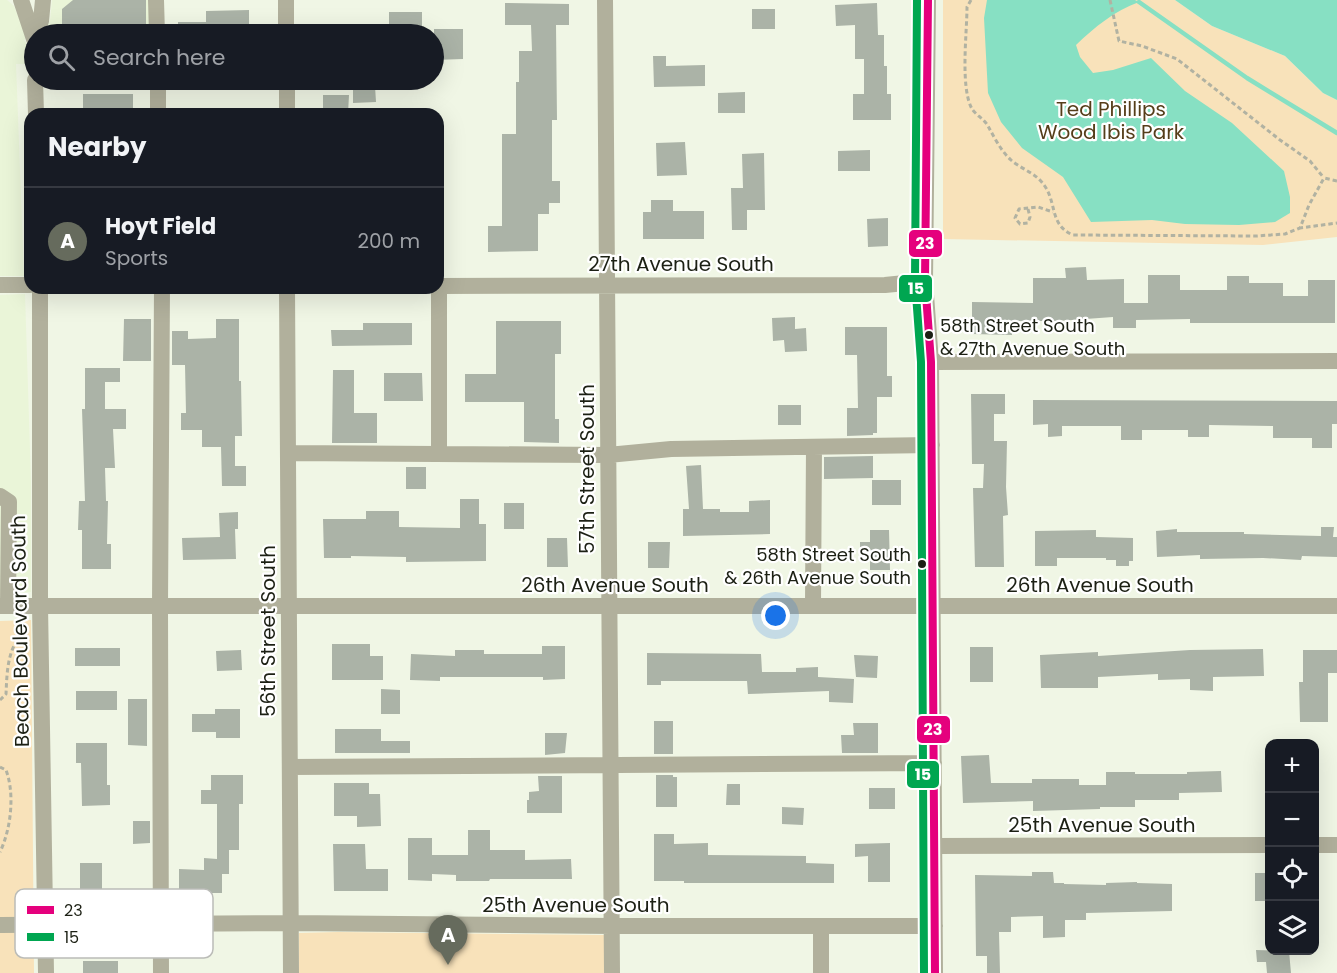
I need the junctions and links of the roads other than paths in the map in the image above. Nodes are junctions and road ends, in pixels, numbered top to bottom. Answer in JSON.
{"nodes":[{"id":1,"x":21,"y":0,"type":"edge"},
{"id":2,"x":43,"y":0,"type":"edge"},
{"id":3,"x":156,"y":0,"type":"edge"},
{"id":4,"x":286,"y":0,"type":"edge"},
{"id":5,"x":605,"y":0,"type":"edge"},
{"id":6,"x":928,"y":0,"type":"edge"},
{"id":7,"x":30,"y":24,"type":"edge"},
{"id":8,"x":41,"y":24,"type":"edge"},
{"id":9,"x":157,"y":24,"type":"edge"},
{"id":10,"x":286,"y":24,"type":"edge"},
{"id":11,"x":35,"y":90,"type":"edge"},
{"id":12,"x":158,"y":90,"type":"edge"},
{"id":13,"x":286,"y":90,"type":"edge"},
{"id":14,"x":36,"y":108,"type":"edge"},
{"id":15,"x":158,"y":108,"type":"edge"},
{"id":16,"x":287,"y":108,"type":"edge"},
{"id":17,"x":925,"y":281,"type":"junction"},
{"id":18,"x":0,"y":285,"type":"edge"},
{"id":19,"x":24,"y":285,"type":"edge"},
{"id":20,"x":607,"y":285,"type":"junction"},
{"id":21,"x":444,"y":286,"type":"edge"},
{"id":22,"x":40,"y":294,"type":"edge"},
{"id":23,"x":162,"y":294,"type":"edge"},
{"id":24,"x":287,"y":294,"type":"edge"},
{"id":25,"x":438,"y":294,"type":"edge"},
{"id":26,"x":1337,"y":361,"type":"edge"},
{"id":27,"x":931,"y":362,"type":"junction"},
{"id":28,"x":932,"y":445,"type":"junction"},
{"id":29,"x":814,"y":447,"type":"junction"},
{"id":30,"x":288,"y":453,"type":"junction"},
{"id":31,"x":439,"y":453,"type":"junction"},
{"id":32,"x":608,"y":455,"type":"junction"},
{"id":33,"x":0,"y":496,"type":"edge"},
{"id":34,"x":40,"y":605,"type":"junction"},
{"id":35,"x":4,"y":606,"type":"edge"},
{"id":36,"x":160,"y":606,"type":"junction"},
{"id":37,"x":289,"y":606,"type":"junction"},
{"id":38,"x":608,"y":606,"type":"junction"},
{"id":39,"x":813,"y":606,"type":"junction"},
{"id":40,"x":933,"y":606,"type":"junction"},
{"id":41,"x":1337,"y":606,"type":"edge"},
{"id":42,"x":934,"y":763,"type":"junction"},
{"id":43,"x":610,"y":765,"type":"junction"},
{"id":44,"x":290,"y":767,"type":"junction"},
{"id":45,"x":1265,"y":845,"type":"edge"},
{"id":46,"x":1319,"y":845,"type":"edge"},
{"id":47,"x":1337,"y":845,"type":"edge"},
{"id":48,"x":935,"y":846,"type":"junction"},
{"id":49,"x":44,"y":889,"type":"edge"},
{"id":50,"x":160,"y":889,"type":"edge"},
{"id":51,"x":290,"y":923,"type":"junction"},
{"id":52,"x":213,"y":924,"type":"edge"},
{"id":53,"x":612,"y":926,"type":"junction"},
{"id":54,"x":821,"y":926,"type":"junction"},
{"id":55,"x":935,"y":926,"type":"junction"},
{"id":56,"x":46,"y":958,"type":"edge"},
{"id":57,"x":161,"y":958,"type":"edge"},
{"id":58,"x":46,"y":973,"type":"edge"},
{"id":59,"x":161,"y":973,"type":"edge"},
{"id":60,"x":291,"y":973,"type":"edge"},
{"id":61,"x":612,"y":973,"type":"edge"},
{"id":62,"x":821,"y":973,"type":"edge"},
{"id":63,"x":935,"y":973,"type":"edge"}],
"edges":[{"from":1,"to":7,"type":"street"},
{"from":2,"to":8,"type":"street"},
{"from":3,"to":9,"type":"street"},
{"from":4,"to":10,"type":"street"},
{"from":5,"to":20,"type":"street","name":"57th Street South"},
{"from":6,"to":17,"type":"street"},
{"from":11,"to":14,"type":"street"},
{"from":12,"to":15,"type":"street"},
{"from":13,"to":16,"type":"street"},
{"from":17,"to":20,"type":"street","name":"27th Avenue South"},
{"from":17,"to":27,"type":"street"},
{"from":18,"to":19,"type":"street"},
{"from":20,"to":21,"type":"street","name":"27th Avenue South"},
{"from":20,"to":32,"type":"street","name":"57th Street South"},
{"from":22,"to":34,"type":"street","name":"Beach Boulevard South"},
{"from":23,"to":36,"type":"street"},
{"from":24,"to":30,"type":"street","name":"56th Street South"},
{"from":25,"to":31,"type":"street"},
{"from":26,"to":27,"type":"street"},
{"from":27,"to":28,"type":"street"},
{"from":28,"to":29,"type":"street"},
{"from":28,"to":40,"type":"street"},
{"from":29,"to":32,"type":"street"},
{"from":29,"to":39,"type":"street"},
{"from":30,"to":31,"type":"street"},
{"from":30,"to":37,"type":"street","name":"56th Street South"},
{"from":31,"to":32,"type":"street"},
{"from":32,"to":38,"type":"street","name":"57th Street South"},
{"from":33,"to":35,"type":"street"},
{"from":34,"to":35,"type":"street","name":"26th Avenue South"},
{"from":34,"to":36,"type":"street","name":"26th Avenue South"},
{"from":34,"to":49,"type":"street","name":"Beach Boulevard South"},
{"from":36,"to":37,"type":"street","name":"26th Avenue South"},
{"from":36,"to":50,"type":"street"},
{"from":37,"to":38,"type":"street","name":"26th Avenue South"},
{"from":37,"to":44,"type":"street","name":"56th Street South"},
{"from":38,"to":39,"type":"street","name":"26th Avenue South"},
{"from":38,"to":43,"type":"street","name":"57th Street South"},
{"from":39,"to":40,"type":"street","name":"26th Avenue South"},
{"from":40,"to":41,"type":"street","name":"26th Avenue South"},
{"from":40,"to":42,"type":"street"},
{"from":42,"to":43,"type":"street"},
{"from":42,"to":48,"type":"street"},
{"from":43,"to":44,"type":"street"},
{"from":43,"to":53,"type":"street","name":"57th Street South"},
{"from":44,"to":51,"type":"street","name":"56th Street South"},
{"from":45,"to":48,"type":"street","name":"25th Avenue South"},
{"from":46,"to":47,"type":"street"},
{"from":48,"to":55,"type":"street"},
{"from":51,"to":52,"type":"street","name":"25th Avenue South"},
{"from":51,"to":53,"type":"street","name":"25th Avenue South"},
{"from":51,"to":60,"type":"street","name":"56th Street South"},
{"from":53,"to":54,"type":"street","name":"25th Avenue South"},
{"from":53,"to":61,"type":"street","name":"57th Street South"},
{"from":54,"to":55,"type":"street","name":"25th Avenue South"},
{"from":54,"to":62,"type":"street"},
{"from":55,"to":63,"type":"street"},
{"from":56,"to":58,"type":"street","name":"Beach Boulevard South"},
{"from":57,"to":59,"type":"street"}]}
